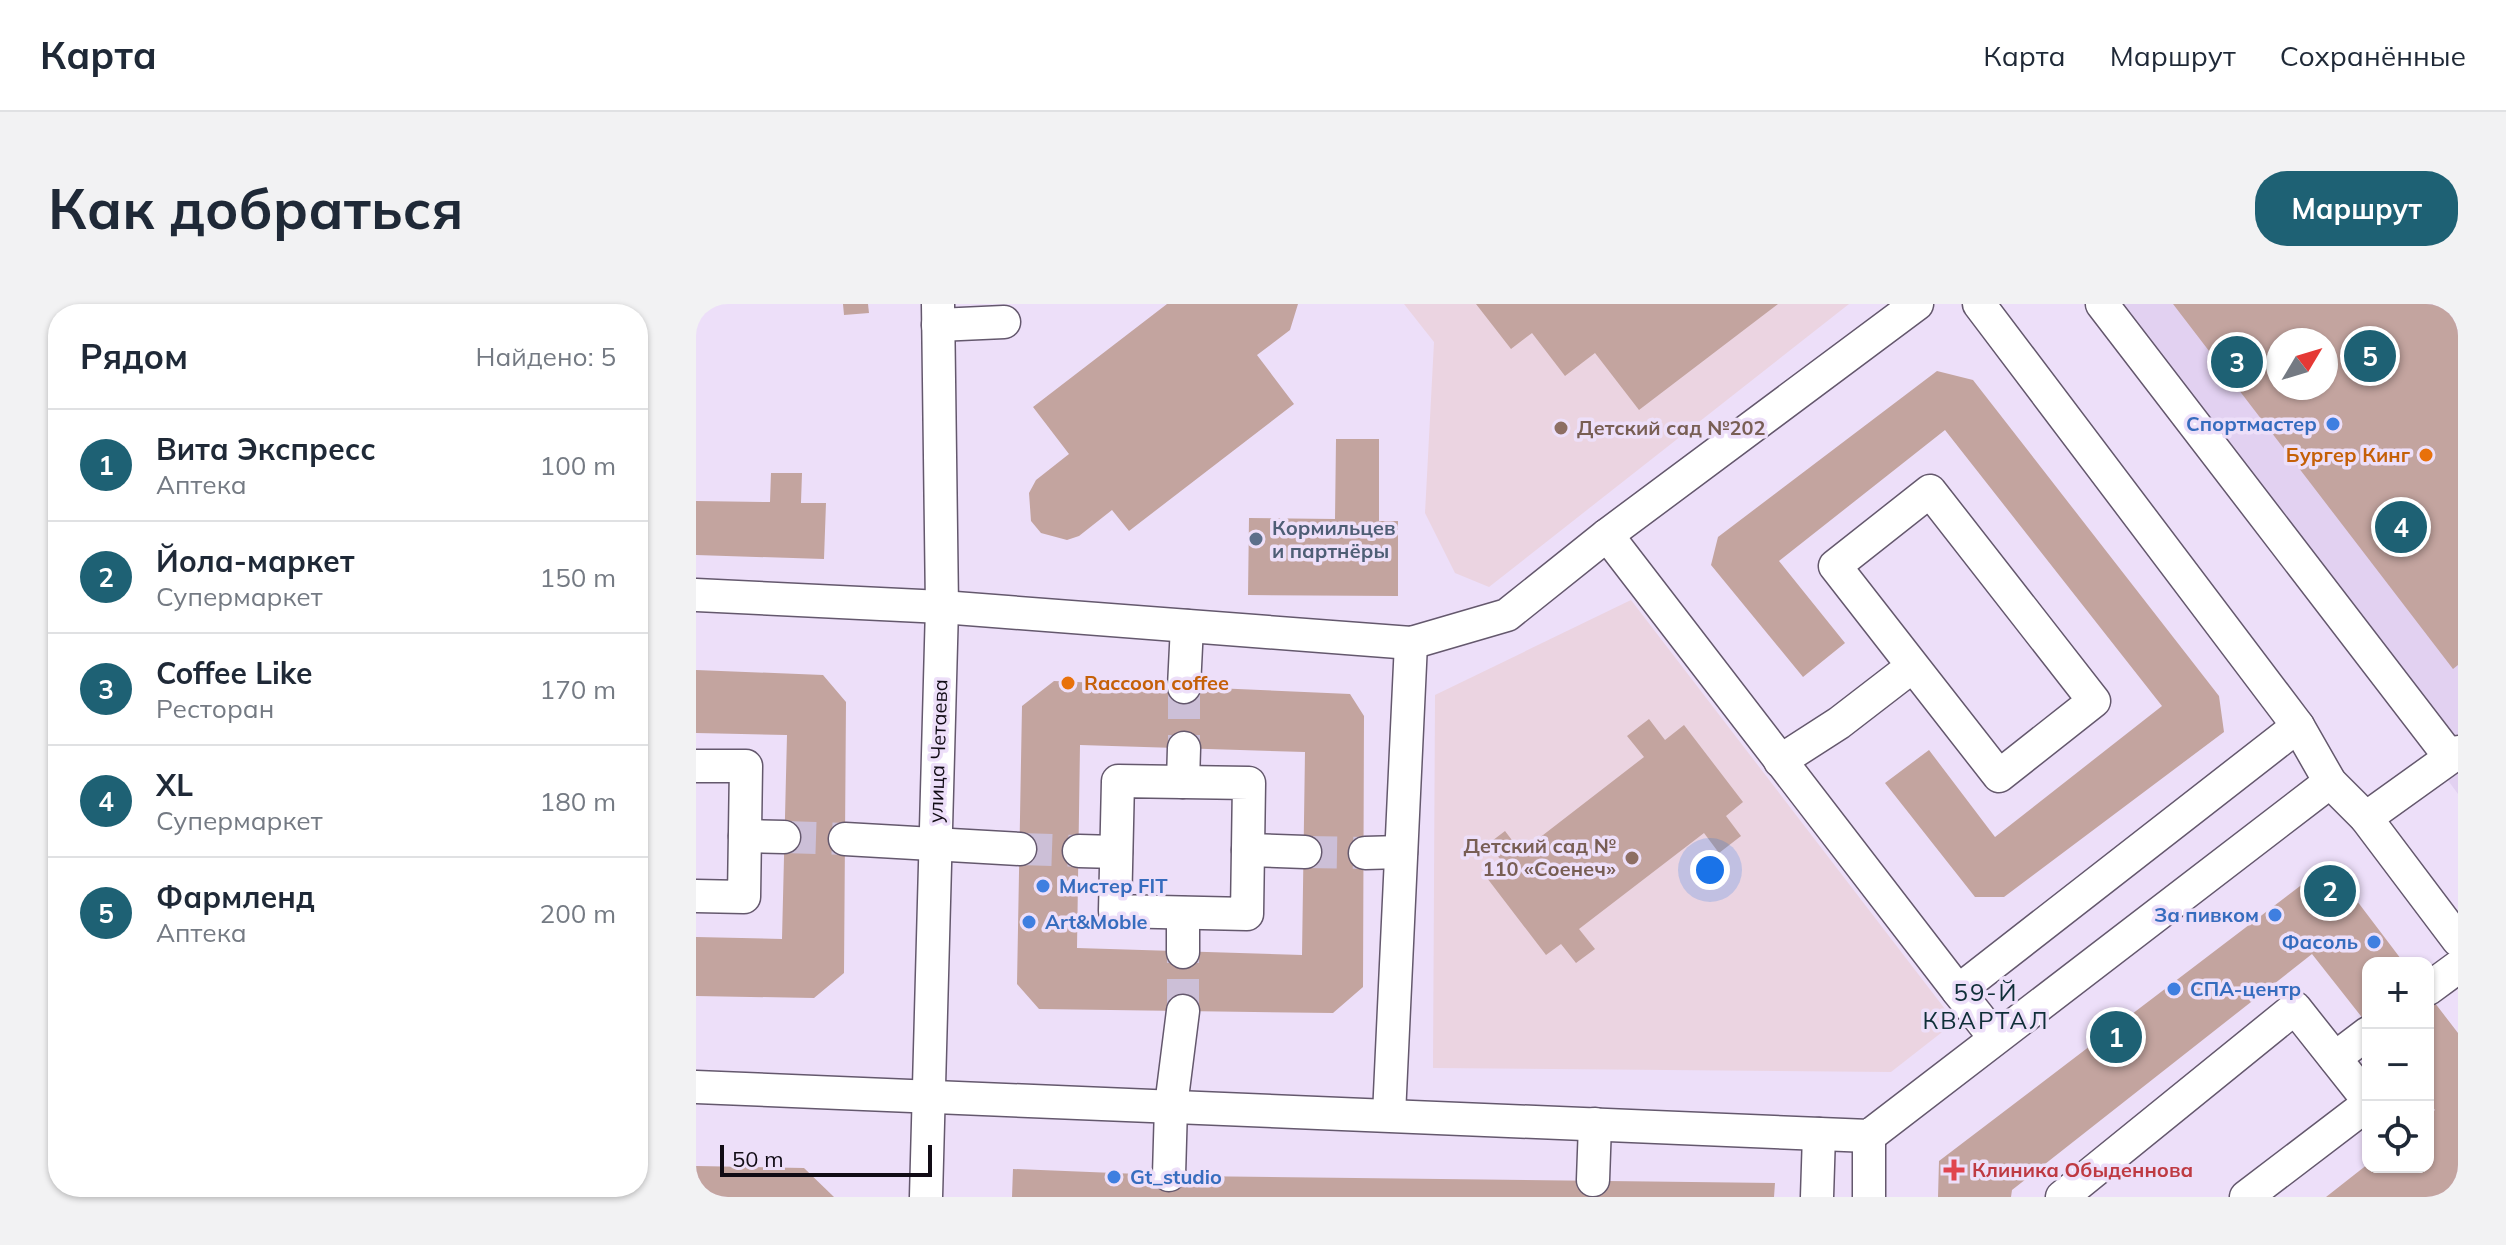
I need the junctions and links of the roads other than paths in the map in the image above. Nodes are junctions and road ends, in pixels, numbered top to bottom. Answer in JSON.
{"nodes":[{"id":1,"x":1917,"y":304,"type":"edge"},
{"id":2,"x":1979,"y":304,"type":"edge"},
{"id":3,"x":2102,"y":304,"type":"edge"},
{"id":4,"x":938,"y":314,"type":"edge"},
{"id":5,"x":1004,"y":322,"type":"dead end"},
{"id":6,"x":1607,"y":535,"type":"junction"},
{"id":7,"x":696,"y":595,"type":"edge"},
{"id":8,"x":942,"y":607,"type":"junction"},
{"id":9,"x":1187,"y":626,"type":"junction"},
{"id":10,"x":1411,"y":643,"type":"junction"},
{"id":11,"x":1913,"y":666,"type":"junction"},
{"id":12,"x":1184,"y":687,"type":"tunnel mouth"},
{"id":13,"x":2298,"y":726,"type":"junction"},
{"id":14,"x":1184,"y":748,"type":"tunnel mouth"},
{"id":15,"x":2454,"y":754,"type":"edge"},
{"id":16,"x":1780,"y":761,"type":"junction"},
{"id":17,"x":696,"y":766,"type":"edge"},
{"id":18,"x":1183,"y":782,"type":"junction"},
{"id":19,"x":2330,"y":782,"type":"junction"},
{"id":20,"x":2366,"y":818,"type":"junction"},
{"id":21,"x":745,"y":836,"type":"junction"},
{"id":22,"x":784,"y":837,"type":"tunnel mouth"},
{"id":23,"x":845,"y":839,"type":"tunnel mouth"},
{"id":24,"x":935,"y":845,"type":"junction"},
{"id":25,"x":1020,"y":849,"type":"tunnel mouth"},
{"id":26,"x":1248,"y":850,"type":"junction"},
{"id":27,"x":1079,"y":851,"type":"tunnel mouth"},
{"id":28,"x":1116,"y":852,"type":"junction"},
{"id":29,"x":1305,"y":852,"type":"tunnel mouth"},
{"id":30,"x":1401,"y":852,"type":"junction"},
{"id":31,"x":1365,"y":853,"type":"tunnel mouth"},
{"id":32,"x":696,"y":896,"type":"edge"},
{"id":33,"x":1183,"y":913,"type":"junction"},
{"id":34,"x":2458,"y":940,"type":"edge"},
{"id":35,"x":1183,"y":952,"type":"tunnel mouth"},
{"id":36,"x":2458,"y":967,"type":"edge"},
{"id":37,"x":2434,"y":985,"type":"edge"},
{"id":38,"x":1958,"y":991,"type":"junction"},
{"id":39,"x":1183,"y":1011,"type":"tunnel mouth"},
{"id":40,"x":1995,"y":1038,"type":"junction"},
{"id":41,"x":2362,"y":1038,"type":"edge"},
{"id":42,"x":2335,"y":1058,"type":"junction"},
{"id":43,"x":696,"y":1087,"type":"edge"},
{"id":44,"x":928,"y":1095,"type":"junction"},
{"id":45,"x":2367,"y":1101,"type":"edge"},
{"id":46,"x":1171,"y":1106,"type":"junction"},
{"id":47,"x":2362,"y":1107,"type":"edge"},
{"id":48,"x":1389,"y":1115,"type":"junction"},
{"id":49,"x":1595,"y":1124,"type":"junction"},
{"id":50,"x":1819,"y":1134,"type":"junction"},
{"id":51,"x":1869,"y":1136,"type":"junction"},
{"id":52,"x":1169,"y":1175,"type":"dead end"},
{"id":53,"x":1593,"y":1180,"type":"dead end"},
{"id":54,"x":926,"y":1197,"type":"edge"},
{"id":55,"x":1817,"y":1197,"type":"edge"},
{"id":56,"x":1869,"y":1197,"type":"edge"},
{"id":57,"x":2062,"y":1197,"type":"edge"},
{"id":58,"x":2246,"y":1197,"type":"edge"}],
"edges":[{"from":1,"to":6,"type":"street"},
{"from":2,"to":13,"type":"street"},
{"from":3,"to":15,"type":"street"},
{"from":4,"to":5,"type":"street"},
{"from":4,"to":8,"type":"street","name":"улица Четаева"},
{"from":6,"to":10,"type":"street"},
{"from":6,"to":16,"type":"street"},
{"from":7,"to":8,"type":"street"},
{"from":8,"to":9,"type":"street"},
{"from":8,"to":24,"type":"street","name":"улица Четаева"},
{"from":9,"to":10,"type":"street"},
{"from":9,"to":12,"type":"street"},
{"from":10,"to":30,"type":"street"},
{"from":11,"to":11,"type":"street"},
{"from":11,"to":16,"type":"street"},
{"from":13,"to":19,"type":"street"},
{"from":13,"to":38,"type":"street"},
{"from":14,"to":18,"type":"street"},
{"from":15,"to":20,"type":"street"},
{"from":16,"to":38,"type":"street"},
{"from":17,"to":21,"type":"street"},
{"from":18,"to":26,"type":"street"},
{"from":18,"to":28,"type":"street"},
{"from":19,"to":20,"type":"street"},
{"from":19,"to":40,"type":"street"},
{"from":20,"to":34,"type":"street"},
{"from":21,"to":22,"type":"street"},
{"from":21,"to":32,"type":"street"},
{"from":23,"to":24,"type":"street"},
{"from":24,"to":25,"type":"street"},
{"from":24,"to":44,"type":"street","name":"улица Четаева"},
{"from":26,"to":29,"type":"street"},
{"from":26,"to":33,"type":"street"},
{"from":27,"to":28,"type":"street"},
{"from":28,"to":33,"type":"street"},
{"from":30,"to":31,"type":"street"},
{"from":30,"to":48,"type":"street"},
{"from":33,"to":35,"type":"street"},
{"from":36,"to":37,"type":"street"},
{"from":38,"to":40,"type":"street"},
{"from":39,"to":46,"type":"street"},
{"from":40,"to":51,"type":"street"},
{"from":41,"to":42,"type":"street"},
{"from":42,"to":45,"type":"street"},
{"from":42,"to":57,"type":"street"},
{"from":43,"to":44,"type":"street"},
{"from":44,"to":46,"type":"street"},
{"from":44,"to":54,"type":"street","name":"улица Четаева"},
{"from":46,"to":48,"type":"street"},
{"from":46,"to":52,"type":"street"},
{"from":47,"to":58,"type":"street"},
{"from":48,"to":49,"type":"street"},
{"from":49,"to":50,"type":"street"},
{"from":49,"to":53,"type":"street"},
{"from":50,"to":51,"type":"street"},
{"from":50,"to":55,"type":"street"},
{"from":51,"to":56,"type":"street"}]}
